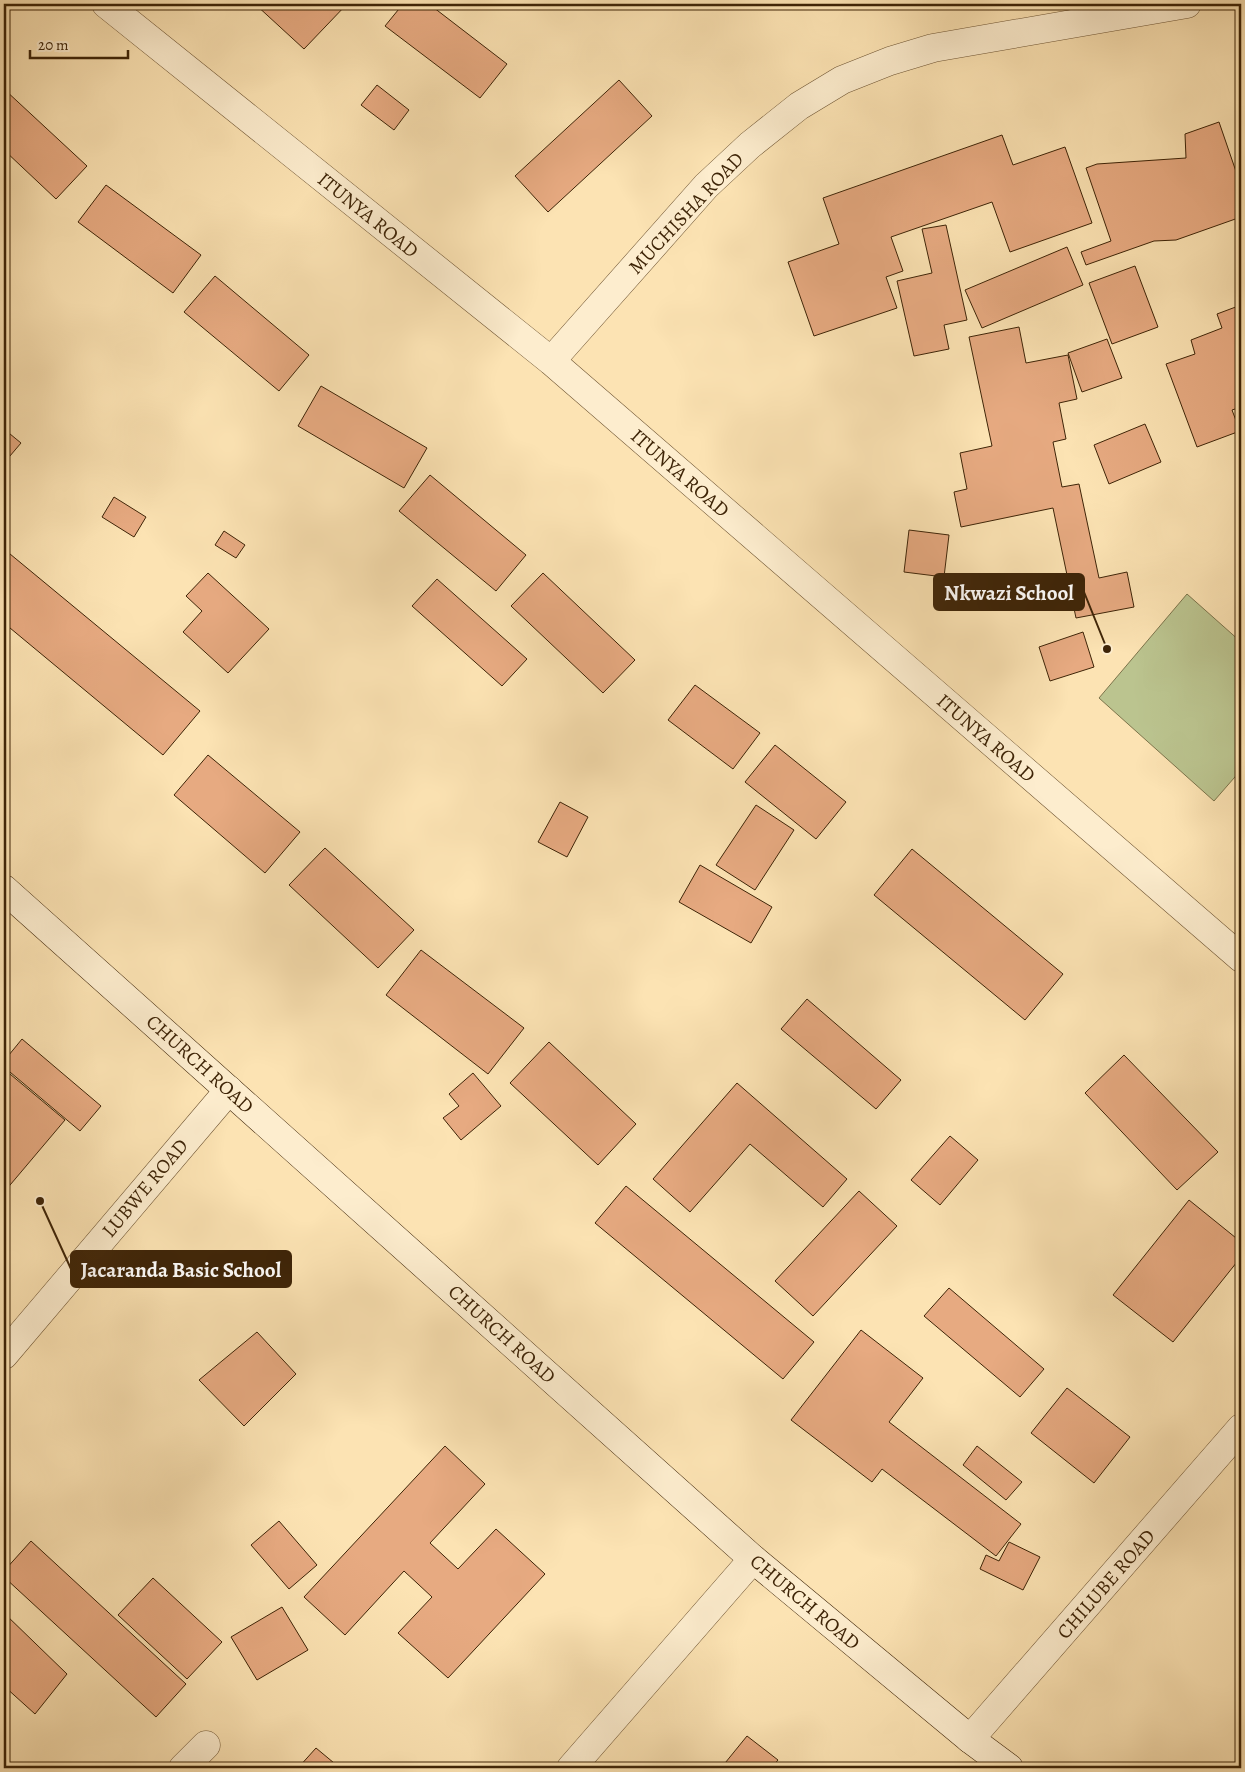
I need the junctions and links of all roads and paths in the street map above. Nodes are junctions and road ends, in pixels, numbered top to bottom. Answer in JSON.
{"nodes":[{"id":1,"x":106,"y":4,"type":"edge"},
{"id":2,"x":1187,"y":4,"type":"edge"},
{"id":3,"x":551,"y":361,"type":"junction"},
{"id":4,"x":4,"y":889,"type":"edge"},
{"id":5,"x":1241,"y":958,"type":"edge"},
{"id":6,"x":229,"y":1090,"type":"junction"},
{"id":7,"x":4,"y":1354,"type":"edge"},
{"id":8,"x":1241,"y":1428,"type":"edge"},
{"id":9,"x":753,"y":1559,"type":"junction"},
{"id":10,"x":970,"y":1739,"type":"junction"},
{"id":11,"x":206,"y":1745,"type":"dead end"},
{"id":12,"x":183,"y":1768,"type":"edge"},
{"id":13,"x":572,"y":1768,"type":"edge"},
{"id":14,"x":1009,"y":1768,"type":"edge"}],
"edges":[{"from":1,"to":3,"type":"street","name":"ITUNYA ROAD"},
{"from":2,"to":3,"type":"street","name":"MUCHISHA ROAD"},
{"from":3,"to":5,"type":"street","name":"ITUNYA ROAD"},
{"from":4,"to":6,"type":"street","name":"CHURCH ROAD"},
{"from":6,"to":7,"type":"street","name":"LUBWE ROAD"},
{"from":6,"to":9,"type":"street","name":"CHURCH ROAD"},
{"from":8,"to":10,"type":"street","name":"CHILUBE ROAD"},
{"from":9,"to":10,"type":"street","name":"CHURCH ROAD"},
{"from":9,"to":13,"type":"street"},
{"from":10,"to":14,"type":"street","name":"CHURCH ROAD"},
{"from":11,"to":12,"type":"street"}]}
